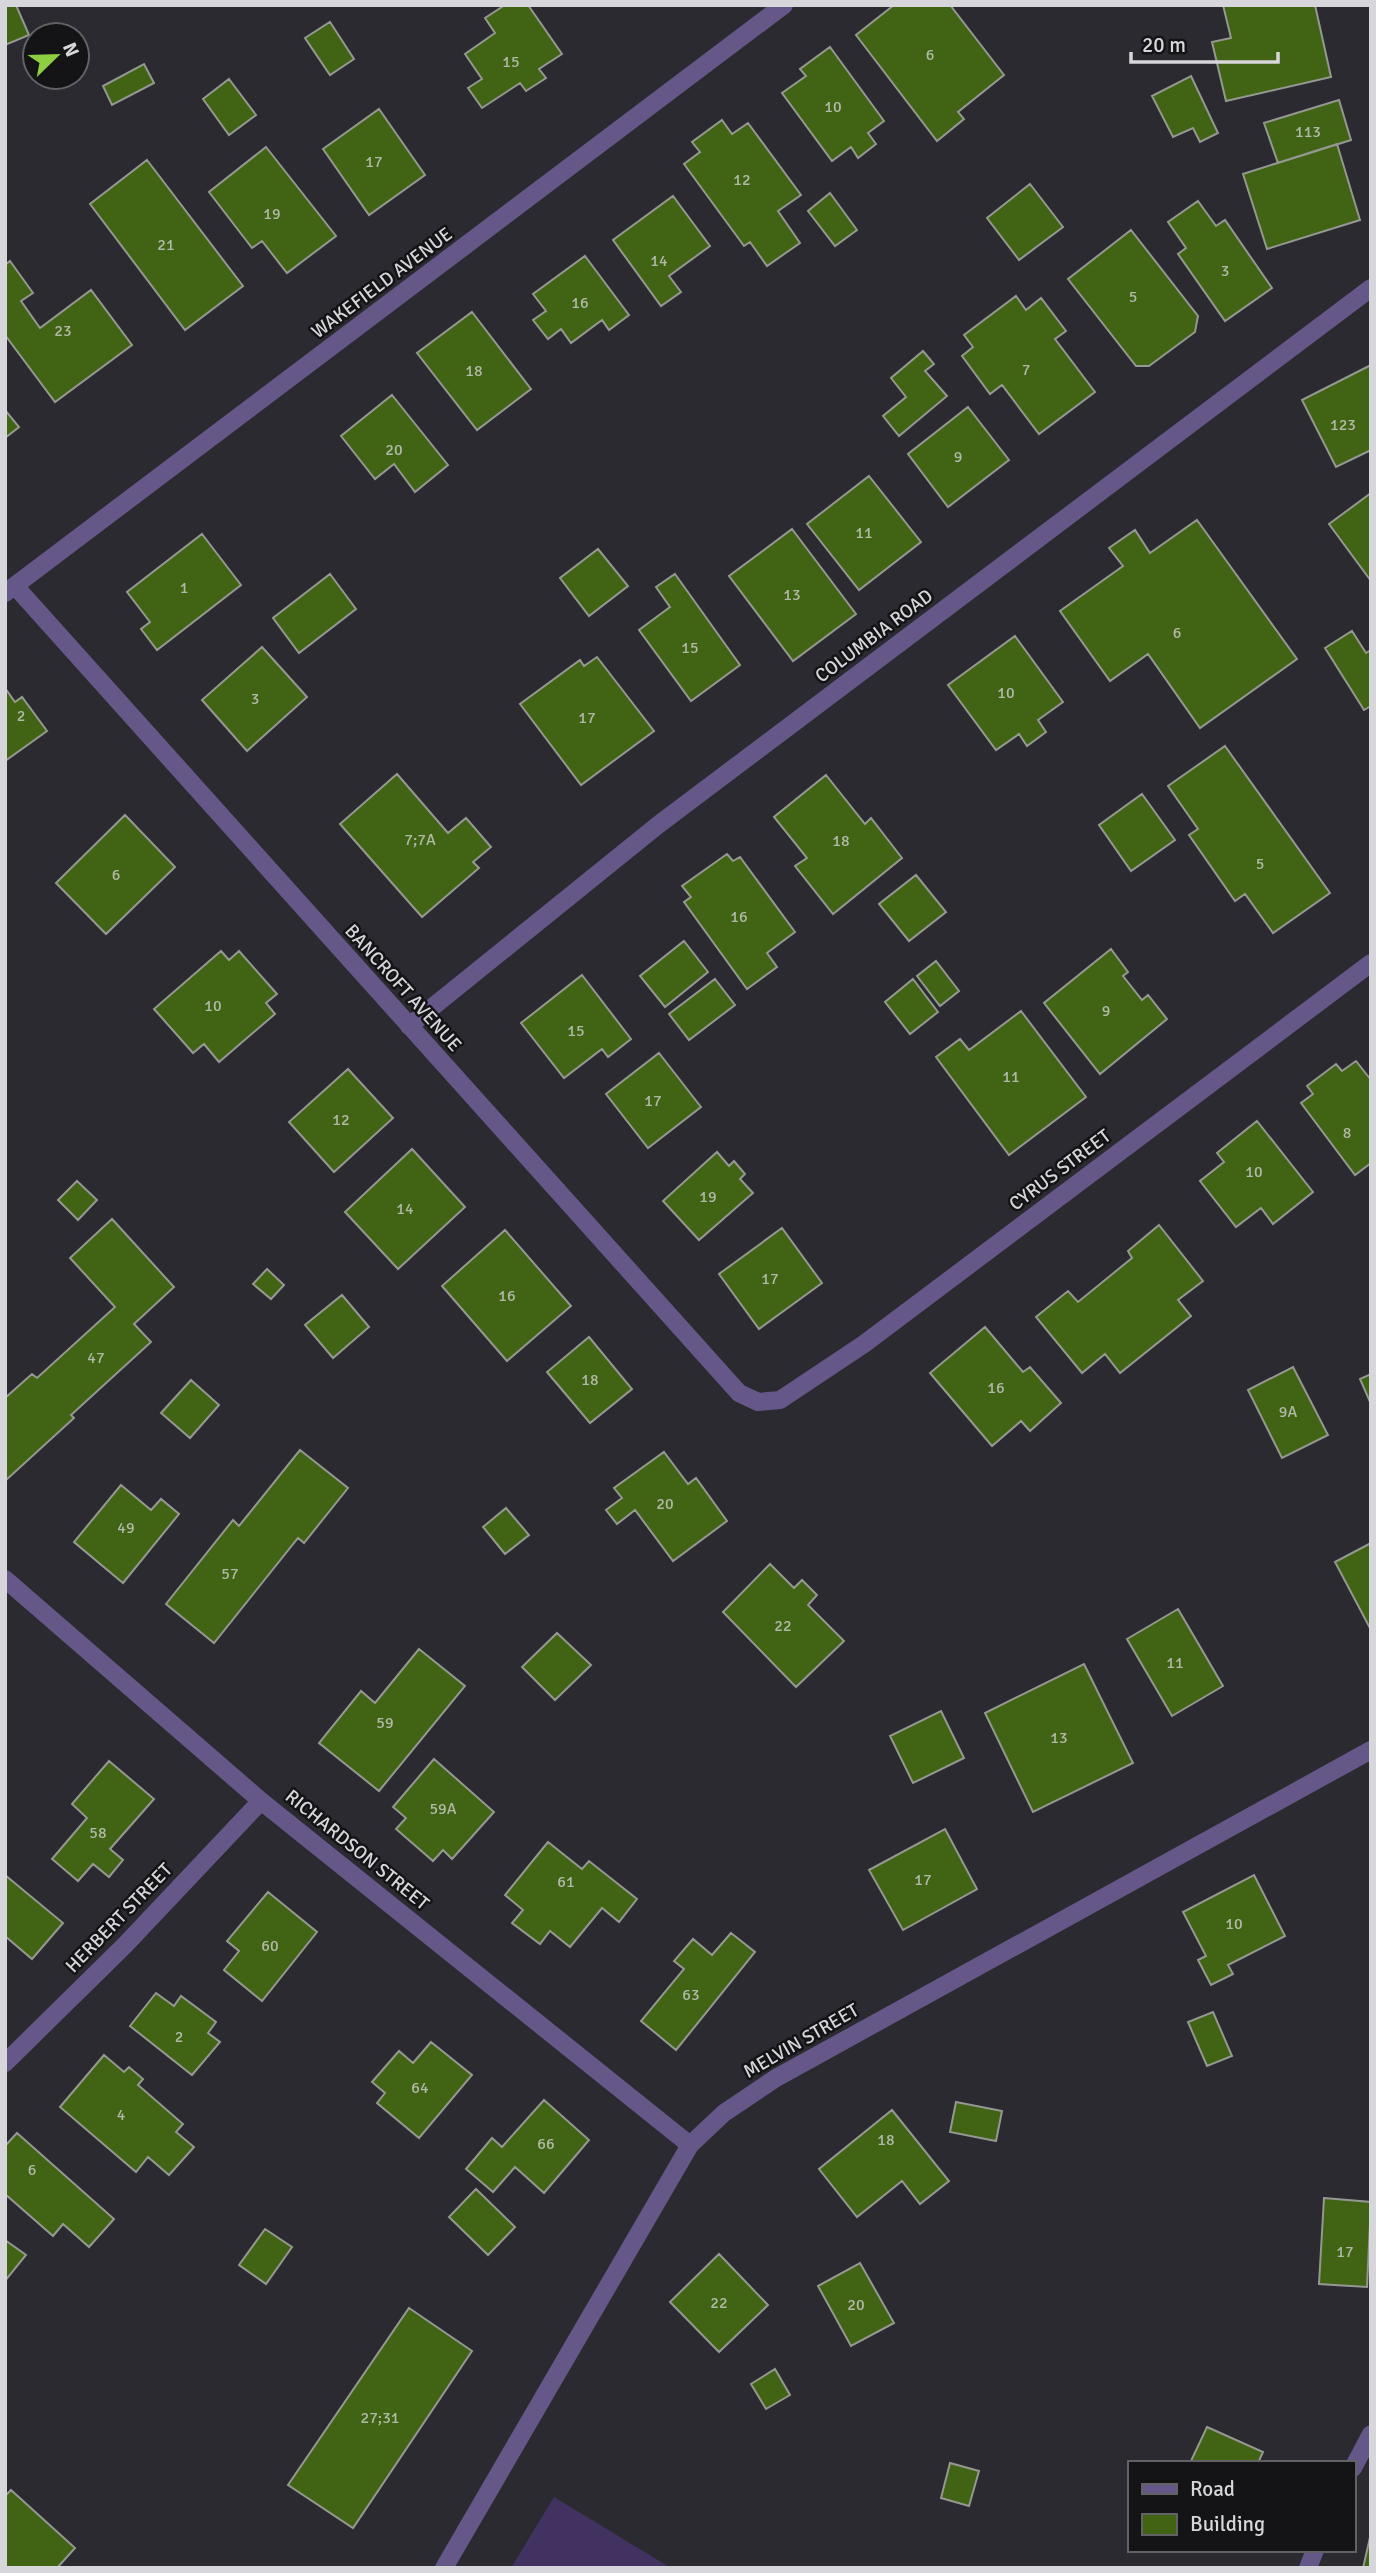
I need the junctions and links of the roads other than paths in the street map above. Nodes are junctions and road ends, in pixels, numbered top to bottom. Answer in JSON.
{"nodes":[{"id":1,"x":784,"y":5,"type":"edge"},
{"id":2,"x":1371,"y":288,"type":"edge"},
{"id":3,"x":10,"y":590,"type":"edge"},
{"id":4,"x":1371,"y":963,"type":"edge"},
{"id":5,"x":408,"y":1026,"type":"junction"},
{"id":6,"x":769,"y":1402,"type":"joint"},
{"id":7,"x":5,"y":1579,"type":"edge"},
{"id":8,"x":1371,"y":1750,"type":"edge"},
{"id":9,"x":261,"y":1801,"type":"junction"},
{"id":10,"x":5,"y":2063,"type":"edge"},
{"id":11,"x":690,"y":2145,"type":"junction"},
{"id":12,"x":1371,"y":2434,"type":"edge"},
{"id":13,"x":1355,"y":2464,"type":"edge"},
{"id":14,"x":444,"y":2568,"type":"edge"}],
"edges":[{"from":1,"to":3,"type":"street","name":"WAKEFIELD AVENUE"},
{"from":2,"to":5,"type":"street","name":"COLUMBIA ROAD"},
{"from":3,"to":5,"type":"street","name":"BANCROFT AVENUE"},
{"from":4,"to":6,"type":"street","name":"CYRUS STREET"},
{"from":5,"to":6,"type":"street","name":"BANCROFT AVENUE"},
{"from":7,"to":9,"type":"street","name":"RICHARDSON STREET"},
{"from":8,"to":11,"type":"street","name":"MELVIN STREET"},
{"from":9,"to":10,"type":"street","name":"HERBERT STREET"},
{"from":9,"to":11,"type":"street","name":"RICHARDSON STREET"},
{"from":11,"to":14,"type":"street","name":"MELVIN STREET"},
{"from":12,"to":13,"type":"street"}]}
